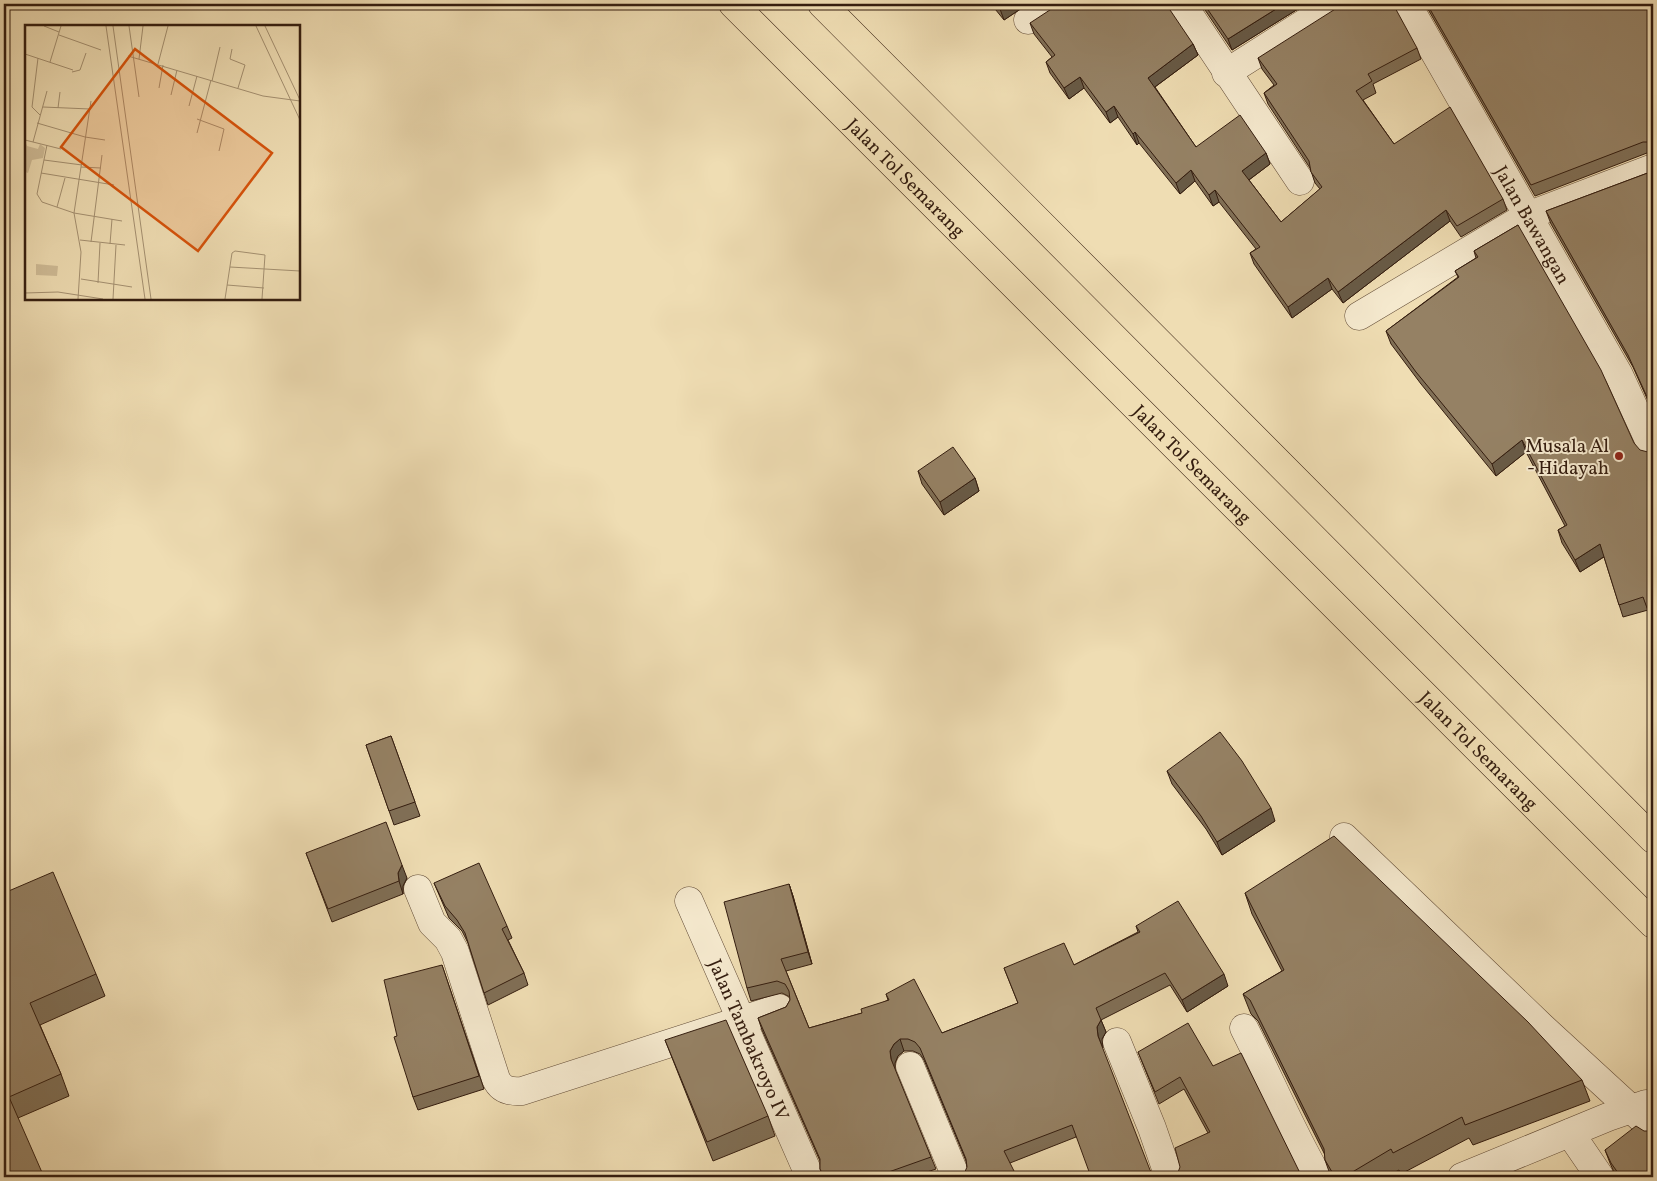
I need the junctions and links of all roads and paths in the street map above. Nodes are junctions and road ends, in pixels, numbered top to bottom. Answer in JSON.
{"nodes":[{"id":1,"x":732,"y":4,"type":"edge"},
{"id":2,"x":822,"y":4,"type":"edge"},
{"id":3,"x":1054,"y":4,"type":"edge"},
{"id":4,"x":1182,"y":4,"type":"edge"},
{"id":5,"x":1335,"y":4,"type":"edge"},
{"id":6,"x":1407,"y":4,"type":"edge"},
{"id":7,"x":1028,"y":20,"type":"dead end"},
{"id":8,"x":1226,"y":73,"type":"junction"},
{"id":9,"x":1653,"y":168,"type":"edge"},
{"id":10,"x":1300,"y":181,"type":"dead end"},
{"id":11,"x":1527,"y":216,"type":"junction"},
{"id":12,"x":1359,"y":316,"type":"dead end"},
{"id":13,"x":1653,"y":449,"type":"edge"},
{"id":14,"x":1344,"y":837,"type":"dead end"},
{"id":15,"x":1653,"y":839,"type":"edge"},
{"id":16,"x":418,"y":889,"type":"dead end"},
{"id":17,"x":689,"y":901,"type":"dead end"},
{"id":18,"x":1653,"y":924,"type":"edge"},
{"id":19,"x":779,"y":1008,"type":"edge"},
{"id":20,"x":742,"y":1019,"type":"junction"},
{"id":21,"x":1244,"y":1028,"type":"dead end"},
{"id":22,"x":1117,"y":1042,"type":"dead end"},
{"id":23,"x":910,"y":1066,"type":"dead end"},
{"id":24,"x":1643,"y":1106,"type":"edge"},
{"id":25,"x":1653,"y":1129,"type":"edge"},
{"id":26,"x":1570,"y":1134,"type":"junction"},
{"id":27,"x":810,"y":1177,"type":"edge"},
{"id":28,"x":956,"y":1177,"type":"edge"},
{"id":29,"x":1169,"y":1177,"type":"edge"},
{"id":30,"x":1318,"y":1177,"type":"edge"},
{"id":31,"x":1462,"y":1177,"type":"edge"},
{"id":32,"x":1600,"y":1177,"type":"edge"}],
"edges":[{"from":1,"to":18,"type":"highway","name":"Jalan Tol Semarang"},
{"from":2,"to":15,"type":"highway"},
{"from":3,"to":7,"type":"street"},
{"from":4,"to":8,"type":"street"},
{"from":5,"to":8,"type":"street"},
{"from":6,"to":11,"type":"street","name":"Jalan Bawangan"},
{"from":8,"to":10,"type":"street"},
{"from":9,"to":11,"type":"street"},
{"from":11,"to":12,"type":"street"},
{"from":11,"to":13,"type":"street","name":"Jalan Bawangan"},
{"from":14,"to":24,"type":"street"},
{"from":16,"to":20,"type":"street"},
{"from":17,"to":20,"type":"street","name":"Jalan Tambakroyo IV"},
{"from":19,"to":20,"type":"street"},
{"from":20,"to":27,"type":"street","name":"Jalan Tambakroyo IV"},
{"from":21,"to":30,"type":"street"},
{"from":22,"to":29,"type":"street"},
{"from":23,"to":28,"type":"street"},
{"from":24,"to":25,"type":"street"},
{"from":24,"to":26,"type":"street"},
{"from":26,"to":31,"type":"street"},
{"from":26,"to":32,"type":"street"}]}
